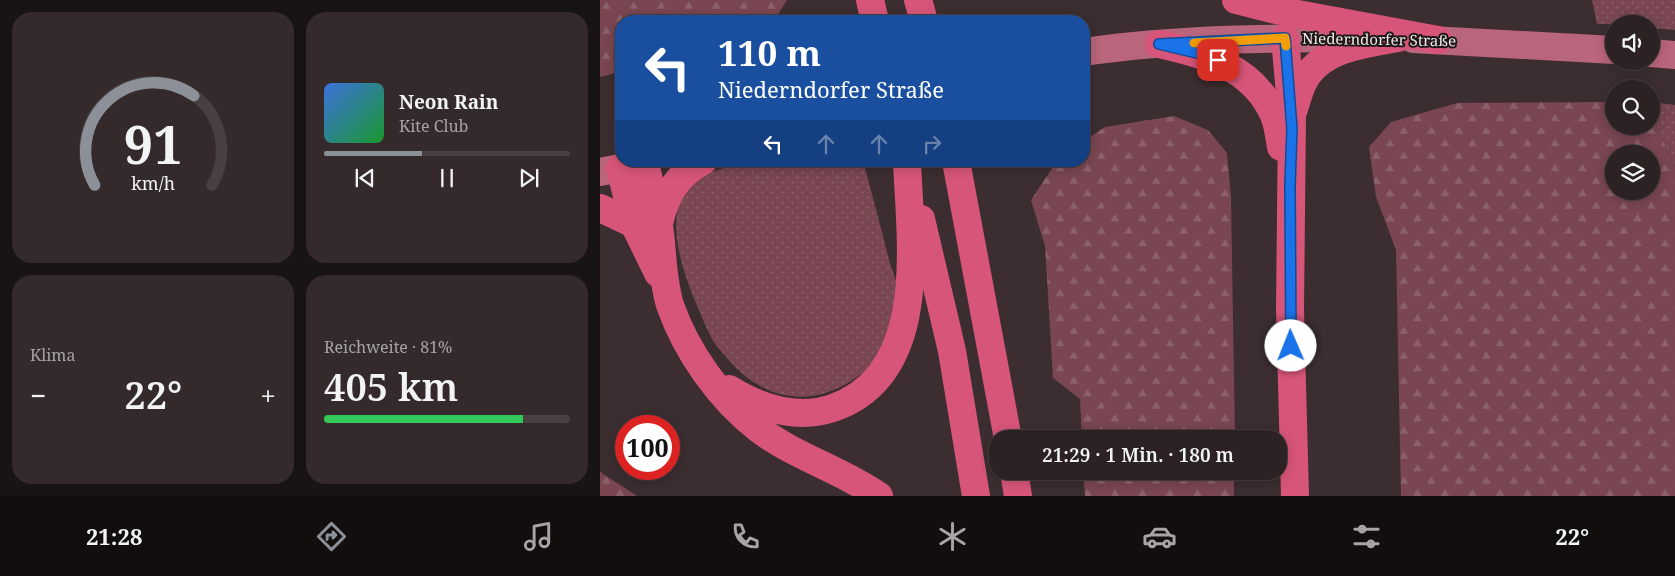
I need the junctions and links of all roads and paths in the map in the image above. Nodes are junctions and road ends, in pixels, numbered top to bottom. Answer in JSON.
{"nodes":[{"id":1,"x":870,"y":0,"type":"edge"},
{"id":2,"x":918,"y":0,"type":"edge"},
{"id":3,"x":1236,"y":0,"type":"edge"},
{"id":4,"x":874,"y":15,"type":"edge"},
{"id":5,"x":922,"y":15,"type":"edge"},
{"id":6,"x":1285,"y":38,"type":"junction"},
{"id":7,"x":1399,"y":38,"type":"junction"},
{"id":8,"x":1438,"y":40,"type":"junction"},
{"id":9,"x":1159,"y":44,"type":"junction"},
{"id":10,"x":1605,"y":49,"type":"edge"},
{"id":11,"x":1090,"y":51,"type":"edge"},
{"id":12,"x":1660,"y":54,"type":"edge"},
{"id":13,"x":1675,"y":55,"type":"edge"},
{"id":14,"x":1292,"y":117,"type":"junction"},
{"id":15,"x":629,"y":167,"type":"edge"},
{"id":16,"x":692,"y":167,"type":"edge"},
{"id":17,"x":907,"y":167,"type":"edge"},
{"id":18,"x":908,"y":167,"type":"edge"},
{"id":19,"x":957,"y":167,"type":"edge"},
{"id":20,"x":1290,"y":185,"type":"junction"},
{"id":21,"x":600,"y":208,"type":"edge"},
{"id":22,"x":646,"y":225,"type":"junction"},
{"id":23,"x":712,"y":379,"type":"junction"},
{"id":24,"x":1006,"y":430,"type":"edge"},
{"id":25,"x":1015,"y":480,"type":"edge"},
{"id":26,"x":879,"y":496,"type":"edge"},
{"id":27,"x":976,"y":496,"type":"edge"},
{"id":28,"x":1018,"y":496,"type":"edge"},
{"id":29,"x":1295,"y":496,"type":"edge"}],
"edges":[{"from":1,"to":4,"type":"highway"},
{"from":2,"to":5,"type":"highway"},
{"from":3,"to":8,"type":"highway"},
{"from":6,"to":7,"type":"main road","name":"Niederndorfer Straße"},
{"from":6,"to":9,"type":"main road","name":"Niederndorfer Straße"},
{"from":6,"to":14,"type":"highway"},
{"from":7,"to":8,"type":"main road","name":"Niederndorfer Straße"},
{"from":7,"to":14,"type":"highway"},
{"from":8,"to":10,"type":"main road","name":"Niederndorfer Straße"},
{"from":9,"to":11,"type":"main road","name":"Niederndorfer Straße"},
{"from":9,"to":20,"type":"highway"},
{"from":12,"to":13,"type":"main road"},
{"from":14,"to":20,"type":"highway"},
{"from":15,"to":22,"type":"highway"},
{"from":16,"to":22,"type":"highway"},
{"from":17,"to":23,"type":"highway"},
{"from":18,"to":27,"type":"highway"},
{"from":19,"to":24,"type":"highway"},
{"from":20,"to":29,"type":"highway"},
{"from":21,"to":22,"type":"highway"},
{"from":22,"to":23,"type":"highway"},
{"from":23,"to":26,"type":"highway"},
{"from":25,"to":28,"type":"highway"}]}
